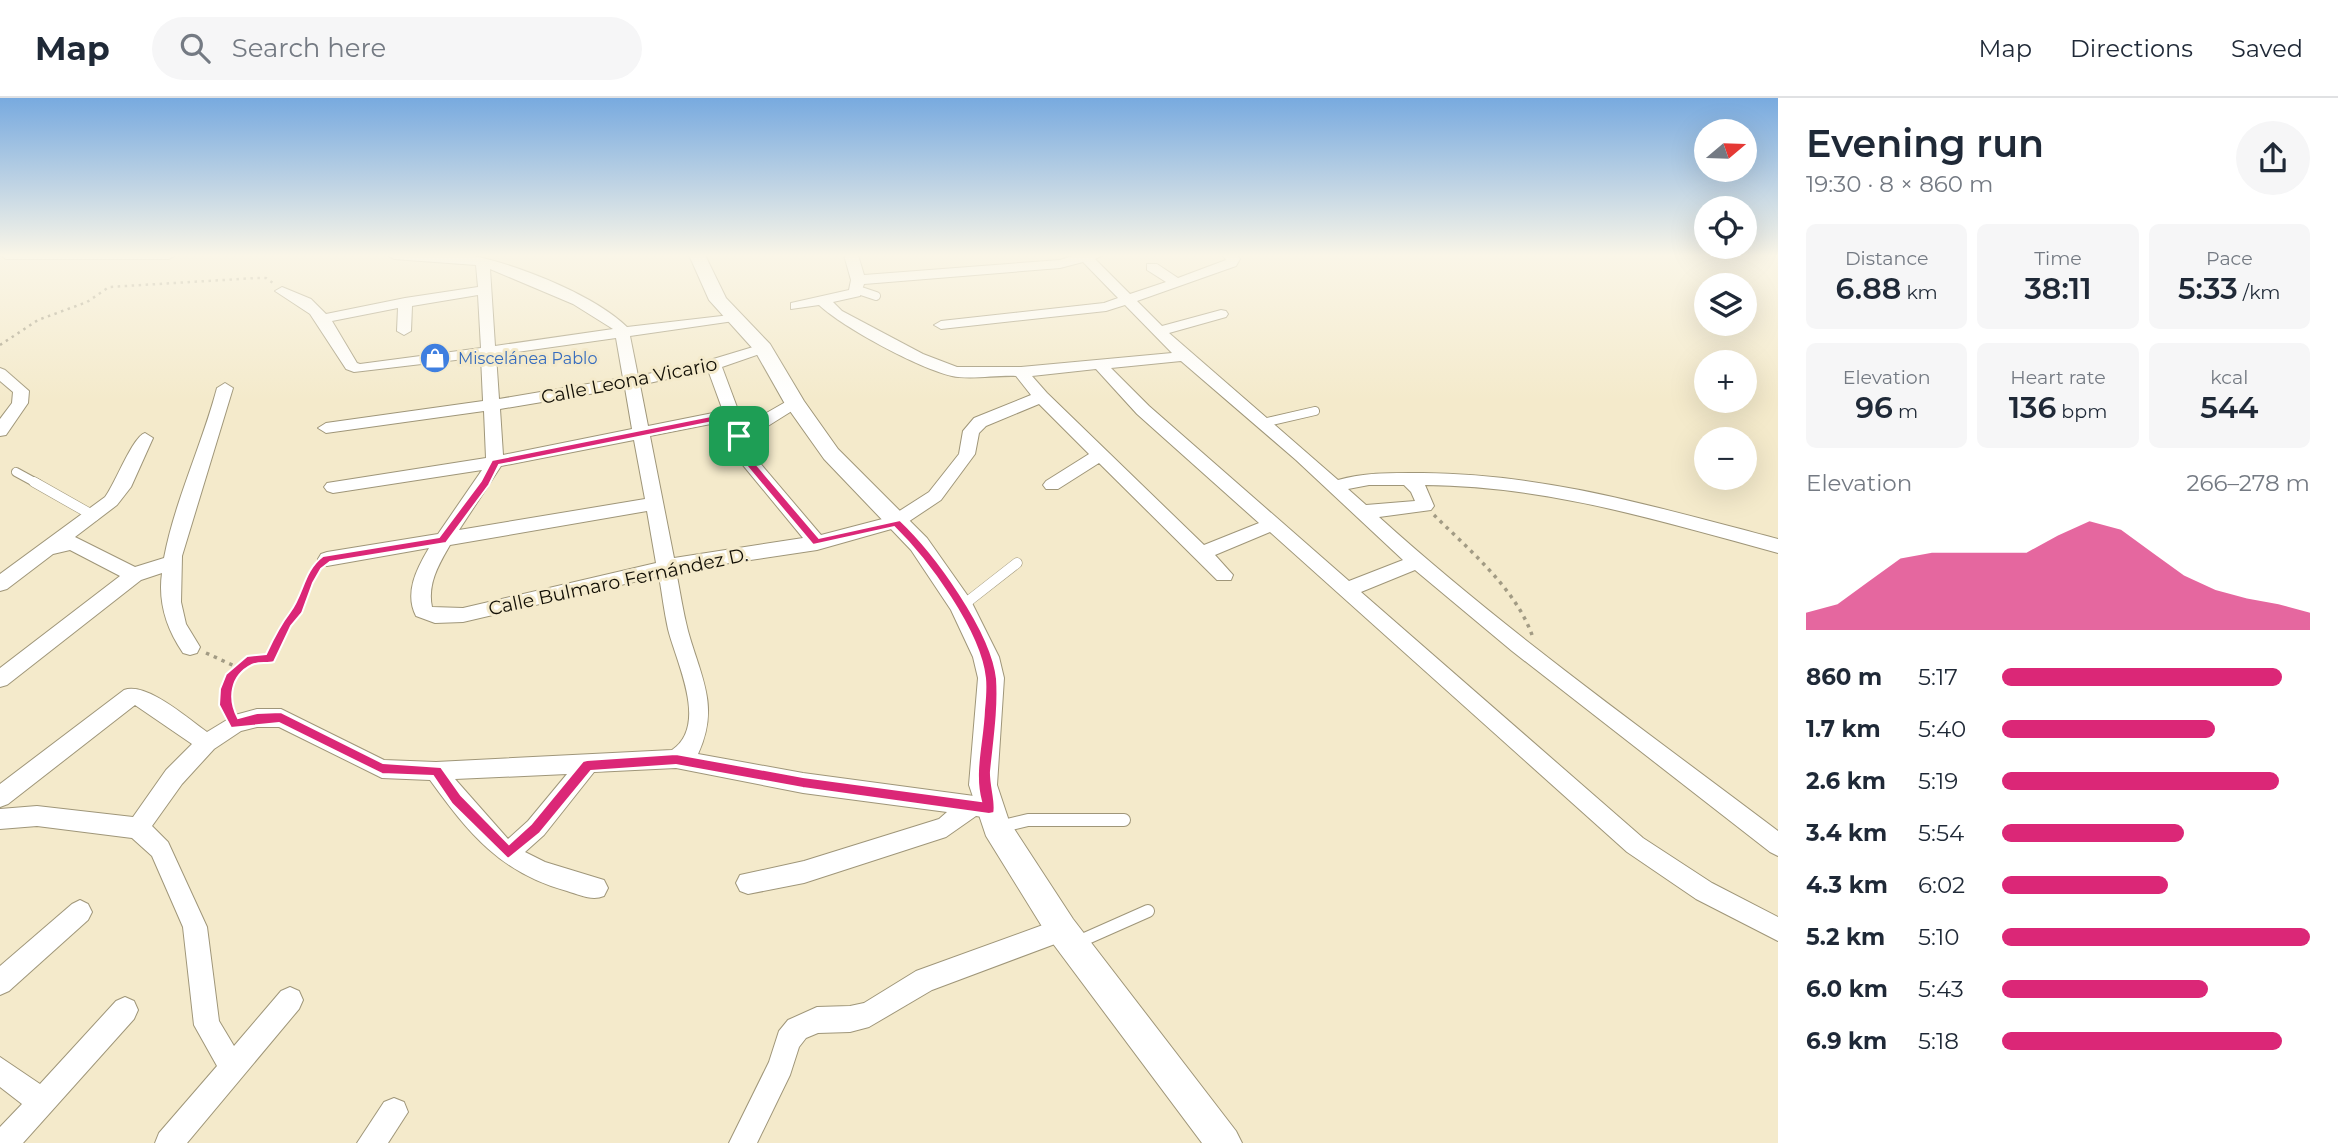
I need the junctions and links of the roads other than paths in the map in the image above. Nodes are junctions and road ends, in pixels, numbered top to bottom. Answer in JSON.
{"nodes":[{"id":1,"x":306,"y":304,"type":"edge"},
{"id":2,"x":397,"y":304,"type":"edge"},
{"id":3,"x":405,"y":304,"type":"edge"},
{"id":4,"x":487,"y":304,"type":"edge"},
{"id":5,"x":584,"y":304,"type":"edge"},
{"id":6,"x":722,"y":304,"type":"edge"},
{"id":7,"x":808,"y":304,"type":"edge"},
{"id":8,"x":826,"y":304,"type":"edge"},
{"id":9,"x":1115,"y":304,"type":"edge"},
{"id":10,"x":1133,"y":304,"type":"edge"},
{"id":11,"x":796,"y":306,"type":"dead end"},
{"id":12,"x":1221,"y":314,"type":"dead end"},
{"id":13,"x":734,"y":317,"type":"junction"},
{"id":14,"x":324,"y":319,"type":"junction"},
{"id":15,"x":941,"y":325,"type":"dead end"},
{"id":16,"x":622,"y":330,"type":"junction"},
{"id":17,"x":404,"y":331,"type":"dead end"},
{"id":18,"x":1159,"y":331,"type":"junction"},
{"id":19,"x":763,"y":348,"type":"junction"},
{"id":20,"x":490,"y":351,"type":"junction"},
{"id":21,"x":1184,"y":356,"type":"junction"},
{"id":22,"x":1099,"y":364,"type":"junction"},
{"id":23,"x":714,"y":366,"type":"junction"},
{"id":24,"x":1021,"y":372,"type":"junction"},
{"id":25,"x":0,"y":373,"type":"edge"},
{"id":26,"x":631,"y":382,"type":"junction"},
{"id":27,"x":225,"y":388,"type":"dead end"},
{"id":28,"x":1041,"y":397,"type":"junction"},
{"id":29,"x":794,"y":404,"type":"junction"},
{"id":30,"x":493,"y":406,"type":"junction"},
{"id":31,"x":1315,"y":411,"type":"dead end"},
{"id":32,"x":731,"y":415,"type":"junction"},
{"id":33,"x":1263,"y":423,"type":"junction"},
{"id":34,"x":326,"y":428,"type":"dead end"},
{"id":35,"x":0,"y":430,"type":"edge"},
{"id":36,"x":642,"y":435,"type":"junction"},
{"id":37,"x":739,"y":436,"type":"junction"},
{"id":38,"x":145,"y":438,"type":"dead end"},
{"id":39,"x":1100,"y":453,"type":"junction"},
{"id":40,"x":495,"y":462,"type":"junction"},
{"id":41,"x":16,"y":472,"type":"dead end"},
{"id":42,"x":1408,"y":479,"type":"junction"},
{"id":43,"x":1052,"y":485,"type":"dead end"},
{"id":44,"x":333,"y":486,"type":"dead end"},
{"id":45,"x":1336,"y":487,"type":"junction"},
{"id":46,"x":653,"y":504,"type":"junction"},
{"id":47,"x":1362,"y":512,"type":"junction"},
{"id":48,"x":94,"y":516,"type":"junction"},
{"id":49,"x":896,"y":522,"type":"junction"},
{"id":50,"x":1273,"y":524,"type":"junction"},
{"id":51,"x":443,"y":541,"type":"junction"},
{"id":52,"x":817,"y":543,"type":"junction"},
{"id":53,"x":1778,"y":546,"type":"edge"},
{"id":54,"x":48,"y":549,"type":"junction"},
{"id":55,"x":1201,"y":553,"type":"junction"},
{"id":56,"x":327,"y":559,"type":"road end"},
{"id":57,"x":173,"y":562,"type":"junction"},
{"id":58,"x":1417,"y":562,"type":"junction"},
{"id":59,"x":1017,"y":563,"type":"dead end"},
{"id":60,"x":665,"y":567,"type":"junction"},
{"id":61,"x":134,"y":575,"type":"junction"},
{"id":62,"x":1224,"y":575,"type":"dead end"},
{"id":63,"x":0,"y":584,"type":"edge"},
{"id":64,"x":1348,"y":589,"type":"junction"},
{"id":65,"x":961,"y":606,"type":"junction"},
{"id":66,"x":423,"y":611,"type":"joint"},
{"id":67,"x":190,"y":648,"type":"road end"},
{"id":68,"x":0,"y":679,"type":"edge"},
{"id":69,"x":207,"y":743,"type":"junction"},
{"id":70,"x":676,"y":760,"type":"junction"},
{"id":71,"x":587,"y":765,"type":"junction"},
{"id":72,"x":436,"y":771,"type":"junction"},
{"id":73,"x":0,"y":797,"type":"edge"},
{"id":74,"x":985,"y":814,"type":"junction"},
{"id":75,"x":0,"y":819,"type":"edge"},
{"id":76,"x":1124,"y":820,"type":"dead end"},
{"id":77,"x":138,"y":828,"type":"junction"},
{"id":78,"x":1778,"y":845,"type":"edge"},
{"id":79,"x":508,"y":853,"type":"junction"},
{"id":80,"x":748,"y":883,"type":"dead end"},
{"id":81,"x":596,"y":888,"type":"dead end"},
{"id":82,"x":1148,"y":911,"type":"dead end"},
{"id":83,"x":80,"y":912,"type":"dead end"},
{"id":84,"x":1778,"y":929,"type":"edge"},
{"id":85,"x":1068,"y":937,"type":"junction"},
{"id":86,"x":0,"y":982,"type":"edge"},
{"id":87,"x":290,"y":1000,"type":"dead end"},
{"id":88,"x":125,"y":1010,"type":"dead end"},
{"id":89,"x":233,"y":1068,"type":"junction"},
{"id":90,"x":0,"y":1070,"type":"edge"},
{"id":91,"x":40,"y":1101,"type":"junction"},
{"id":92,"x":394,"y":1112,"type":"dead end"},
{"id":93,"x":4,"y":1143,"type":"edge"},
{"id":94,"x":169,"y":1143,"type":"edge"},
{"id":95,"x":371,"y":1143,"type":"edge"},
{"id":96,"x":743,"y":1143,"type":"edge"},
{"id":97,"x":1224,"y":1143,"type":"edge"}],
"edges":[{"from":1,"to":14,"type":"street"},
{"from":2,"to":14,"type":"street"},
{"from":3,"to":17,"type":"street"},
{"from":4,"to":20,"type":"street"},
{"from":5,"to":16,"type":"street"},
{"from":6,"to":13,"type":"street"},
{"from":7,"to":11,"type":"street"},
{"from":8,"to":24,"type":"street"},
{"from":9,"to":15,"type":"street"},
{"from":10,"to":18,"type":"street"},
{"from":12,"to":18,"type":"street"},
{"from":13,"to":16,"type":"street"},
{"from":13,"to":19,"type":"street"},
{"from":14,"to":20,"type":"street"},
{"from":16,"to":20,"type":"street"},
{"from":16,"to":26,"type":"street"},
{"from":18,"to":21,"type":"street"},
{"from":19,"to":23,"type":"street","name":"Calle Leona Vicario"},
{"from":19,"to":29,"type":"street"},
{"from":20,"to":30,"type":"street"},
{"from":21,"to":22,"type":"street"},
{"from":21,"to":33,"type":"street"},
{"from":22,"to":24,"type":"street"},
{"from":22,"to":50,"type":"street"},
{"from":23,"to":26,"type":"street","name":"Calle Leona Vicario"},
{"from":23,"to":32,"type":"street"},
{"from":24,"to":28,"type":"street"},
{"from":25,"to":35,"type":"street"},
{"from":26,"to":30,"type":"street","name":"Calle Leona Vicario"},
{"from":26,"to":36,"type":"street"},
{"from":27,"to":57,"type":"street"},
{"from":28,"to":39,"type":"street"},
{"from":28,"to":49,"type":"street","name":"Calle Bulmaro Fernández D."},
{"from":29,"to":37,"type":"street"},
{"from":29,"to":49,"type":"street"},
{"from":30,"to":34,"type":"street","name":"Calle Leona Vicario"},
{"from":30,"to":40,"type":"street"},
{"from":31,"to":33,"type":"lane"},
{"from":32,"to":36,"type":"street"},
{"from":32,"to":37,"type":"street"},
{"from":33,"to":45,"type":"street"},
{"from":36,"to":40,"type":"street"},
{"from":36,"to":46,"type":"street"},
{"from":37,"to":52,"type":"street"},
{"from":38,"to":48,"type":"street"},
{"from":39,"to":43,"type":"street"},
{"from":39,"to":55,"type":"street"},
{"from":40,"to":44,"type":"street"},
{"from":40,"to":51,"type":"street"},
{"from":41,"to":48,"type":"lane"},
{"from":42,"to":45,"type":"street"},
{"from":42,"to":47,"type":"street"},
{"from":42,"to":53,"type":"street"},
{"from":45,"to":47,"type":"street"},
{"from":46,"to":51,"type":"street"},
{"from":46,"to":60,"type":"street"},
{"from":47,"to":58,"type":"street"},
{"from":48,"to":54,"type":"street"},
{"from":49,"to":52,"type":"street","name":"Calle Bulmaro Fernández D."},
{"from":49,"to":65,"type":"street"},
{"from":50,"to":55,"type":"street"},
{"from":50,"to":64,"type":"street"},
{"from":51,"to":56,"type":"street"},
{"from":51,"to":66,"type":"street"},
{"from":52,"to":60,"type":"street","name":"Calle Bulmaro Fernández D."},
{"from":54,"to":61,"type":"street"},
{"from":54,"to":63,"type":"street"},
{"from":55,"to":62,"type":"street"},
{"from":57,"to":61,"type":"street"},
{"from":57,"to":67,"type":"street"},
{"from":58,"to":64,"type":"street"},
{"from":58,"to":78,"type":"street"},
{"from":59,"to":65,"type":"lane"},
{"from":60,"to":66,"type":"street","name":"Calle Bulmaro Fernández D."},
{"from":60,"to":70,"type":"street"},
{"from":61,"to":68,"type":"street"},
{"from":64,"to":84,"type":"street"},
{"from":65,"to":74,"type":"street"},
{"from":69,"to":72,"type":"street"},
{"from":69,"to":73,"type":"street"},
{"from":69,"to":77,"type":"street"},
{"from":70,"to":71,"type":"street"},
{"from":70,"to":74,"type":"street"},
{"from":71,"to":72,"type":"street"},
{"from":71,"to":79,"type":"street"},
{"from":72,"to":79,"type":"street"},
{"from":74,"to":76,"type":"lane"},
{"from":74,"to":80,"type":"street"},
{"from":74,"to":85,"type":"street"},
{"from":75,"to":77,"type":"street"},
{"from":77,"to":89,"type":"street"},
{"from":79,"to":81,"type":"street"},
{"from":82,"to":85,"type":"lane"},
{"from":83,"to":86,"type":"street"},
{"from":85,"to":96,"type":"street"},
{"from":85,"to":97,"type":"street"},
{"from":87,"to":89,"type":"street"},
{"from":88,"to":91,"type":"street"},
{"from":89,"to":94,"type":"street"},
{"from":90,"to":91,"type":"street"},
{"from":91,"to":93,"type":"street"},
{"from":92,"to":95,"type":"street"}]}
